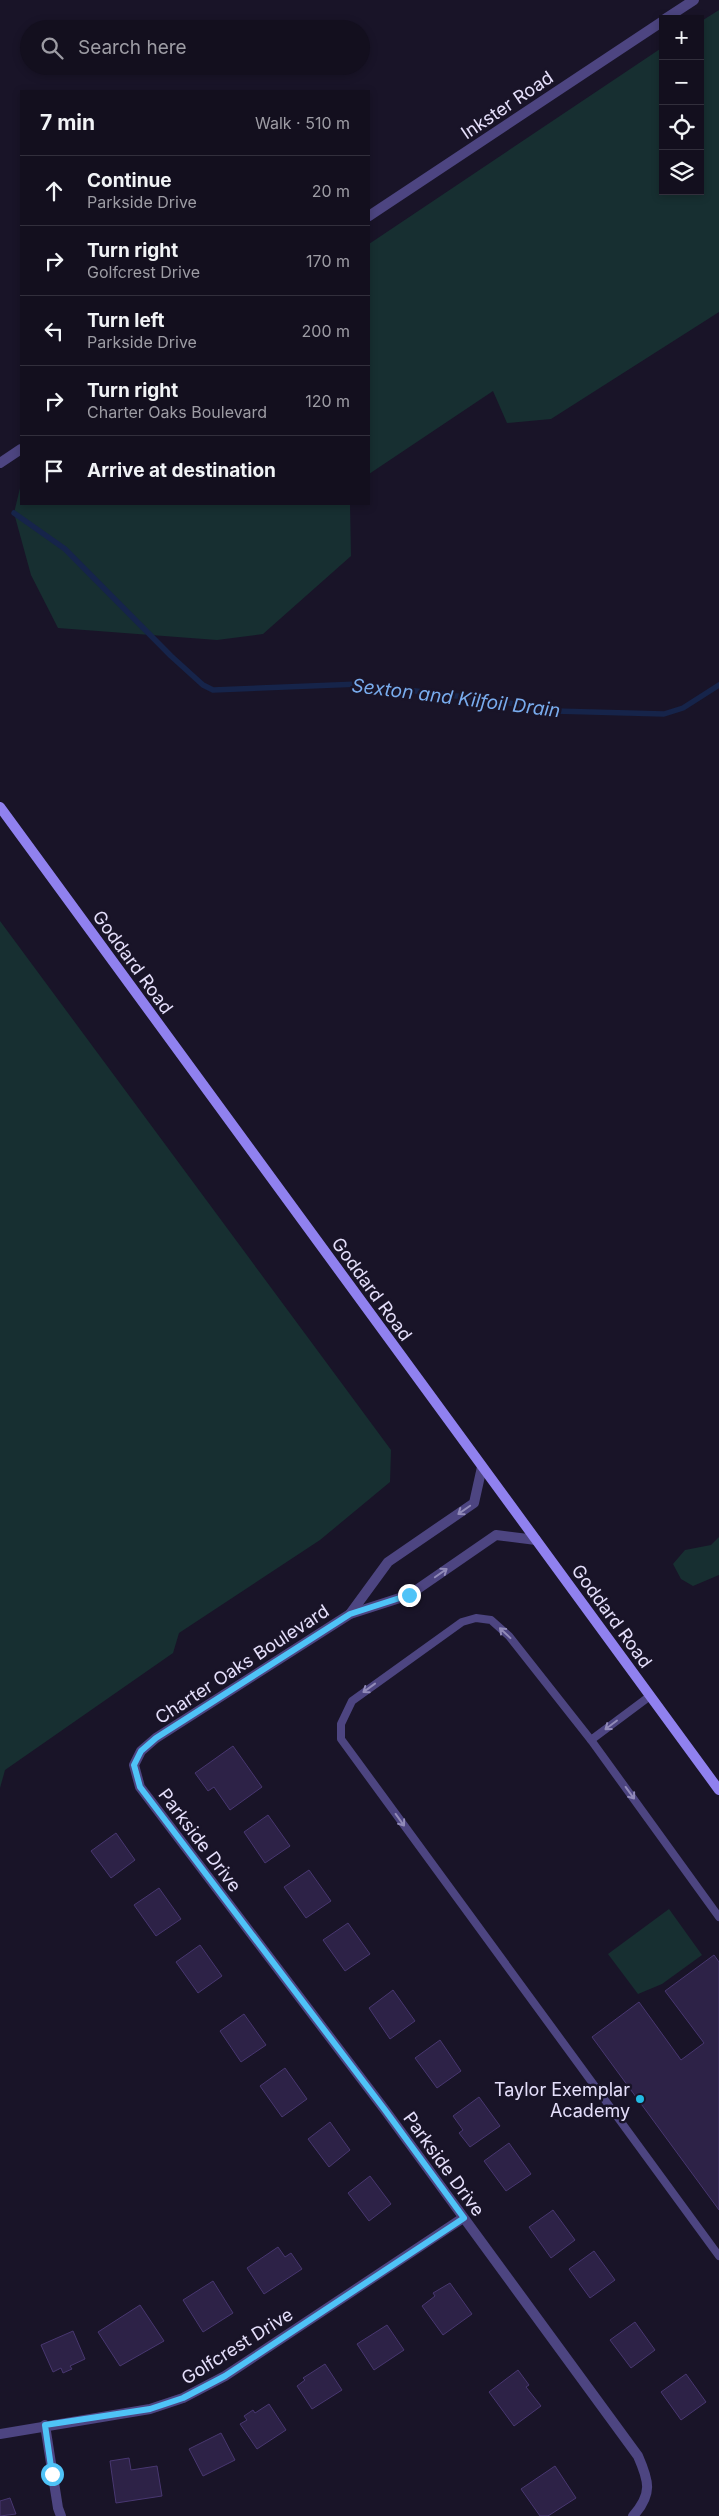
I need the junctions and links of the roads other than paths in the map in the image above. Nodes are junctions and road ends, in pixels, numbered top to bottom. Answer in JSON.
{"nodes":[{"id":1,"x":694,"y":0,"type":"edge"},
{"id":2,"x":672,"y":15,"type":"edge"},
{"id":3,"x":659,"y":23,"type":"edge"},
{"id":4,"x":370,"y":215,"type":"edge"},
{"id":5,"x":20,"y":450,"type":"edge"},
{"id":6,"x":0,"y":463,"type":"edge"},
{"id":7,"x":0,"y":807,"type":"edge"},
{"id":8,"x":482,"y":1467,"type":"junction"},
{"id":9,"x":536,"y":1540,"type":"junction"},
{"id":10,"x":350,"y":1614,"type":"junction"},
{"id":11,"x":650,"y":1696,"type":"junction"},
{"id":12,"x":591,"y":1740,"type":"junction"},
{"id":13,"x":134,"y":1765,"type":"joint"},
{"id":14,"x":719,"y":1790,"type":"edge"},
{"id":15,"x":719,"y":1917,"type":"edge"},
{"id":16,"x":464,"y":2218,"type":"junction"},
{"id":17,"x":719,"y":2256,"type":"edge"},
{"id":18,"x":45,"y":2425,"type":"junction"},
{"id":19,"x":0,"y":2434,"type":"edge"},
{"id":20,"x":61,"y":2516,"type":"edge"},
{"id":21,"x":633,"y":2516,"type":"edge"}],
"edges":[{"from":1,"to":2,"type":"street","name":"Inkster Road"},
{"from":3,"to":4,"type":"street","name":"Inkster Road"},
{"from":5,"to":6,"type":"street"},
{"from":7,"to":8,"type":"main road","name":"Goddard Road"},
{"from":8,"to":9,"type":"main road","name":"Goddard Road"},
{"from":8,"to":10,"type":"street","name":"Charter Oaks Boulevard","one_way":true},
{"from":10,"to":9,"type":"street","name":"Charter Oaks Boulevard","one_way":true},
{"from":9,"to":11,"type":"main road","name":"Goddard Road"},
{"from":10,"to":13,"type":"street","name":"Charter Oaks Boulevard"},
{"from":11,"to":12,"type":"lane","one_way":true},
{"from":11,"to":14,"type":"main road","name":"Goddard Road"},
{"from":12,"to":15,"type":"lane","one_way":true},
{"from":12,"to":17,"type":"lane","one_way":true},
{"from":13,"to":16,"type":"street","name":"Parkside Drive"},
{"from":16,"to":18,"type":"street","name":"Golfcrest Drive"},
{"from":16,"to":21,"type":"street","name":"Parkside Drive"},
{"from":18,"to":19,"type":"street","name":"Golfcrest Drive"},
{"from":18,"to":20,"type":"street"}]}
